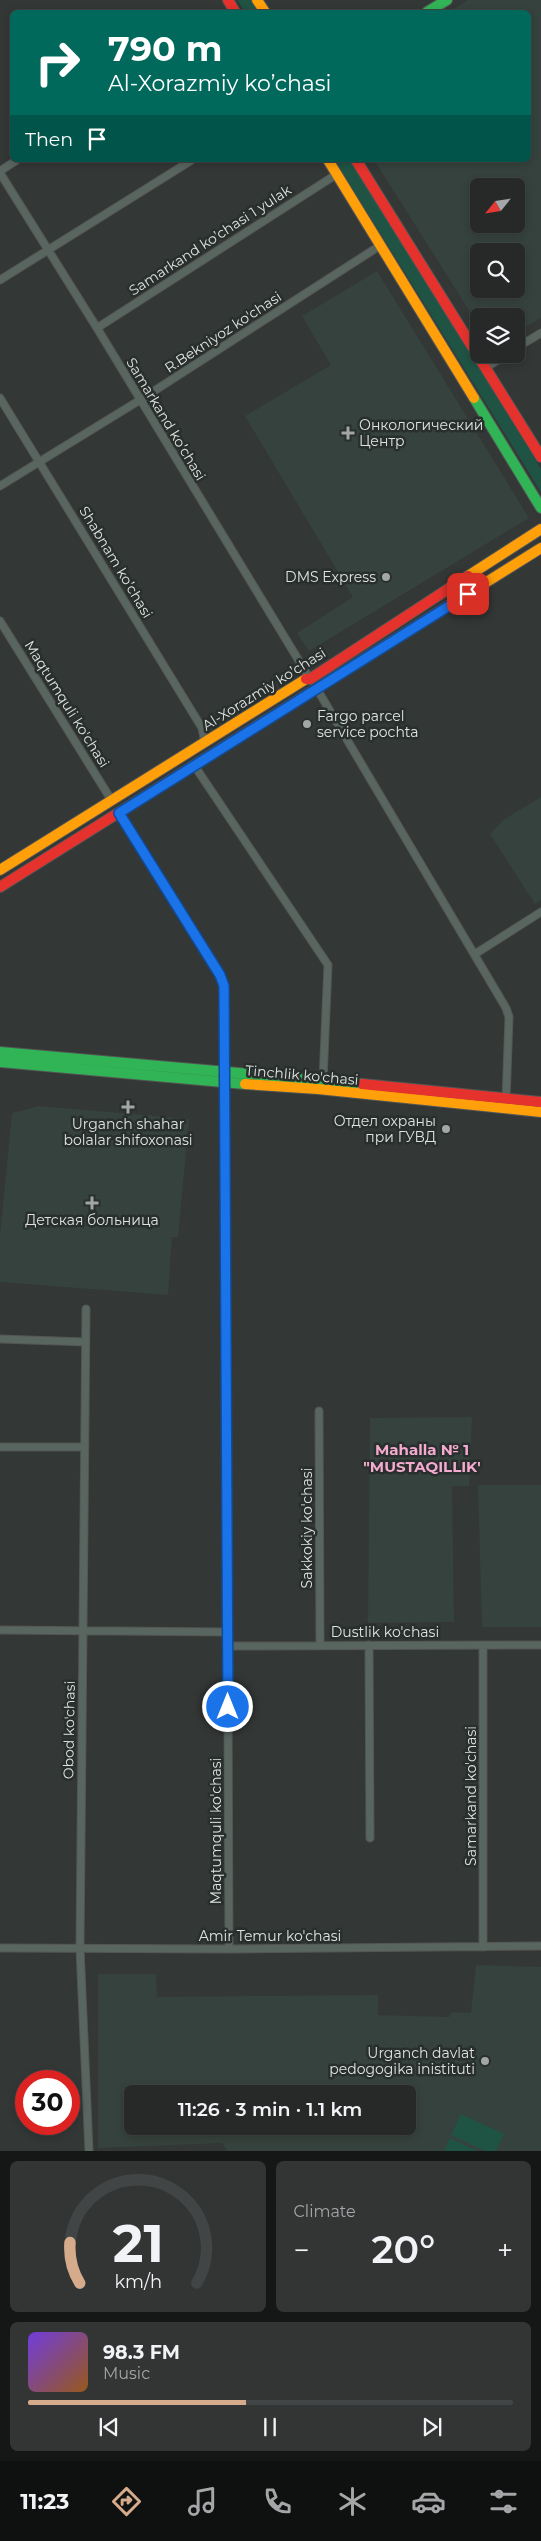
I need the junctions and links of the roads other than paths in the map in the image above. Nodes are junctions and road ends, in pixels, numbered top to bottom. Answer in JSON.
{"nodes":[{"id":1,"x":447,"y":0,"type":"edge"},
{"id":2,"x":430,"y":10,"type":"edge"},
{"id":3,"x":14,"y":162,"type":"edge"},
{"id":4,"x":189,"y":162,"type":"edge"},
{"id":5,"x":329,"y":162,"type":"edge"},
{"id":6,"x":357,"y":162,"type":"edge"},
{"id":7,"x":0,"y":172,"type":"edge"},
{"id":8,"x":337,"y":174,"type":"junction"},
{"id":9,"x":381,"y":245,"type":"junction"},
{"id":10,"x":48,"y":249,"type":"junction"},
{"id":11,"x":0,"y":280,"type":"edge"},
{"id":12,"x":97,"y":328,"type":"junction"},
{"id":13,"x":541,"y":333,"type":"edge"},
{"id":14,"x":525,"y":343,"type":"edge"},
{"id":15,"x":493,"y":363,"type":"edge"},
{"id":16,"x":485,"y":368,"type":"junction"},
{"id":17,"x":0,"y":398,"type":"edge"},
{"id":18,"x":140,"y":400,"type":"junction"},
{"id":19,"x":541,"y":457,"type":"edge"},
{"id":20,"x":40,"y":461,"type":"junction"},
{"id":21,"x":0,"y":486,"type":"edge"},
{"id":22,"x":541,"y":508,"type":"edge"},
{"id":23,"x":541,"y":529,"type":"edge"},
{"id":24,"x":541,"y":548,"type":"edge"},
{"id":25,"x":0,"y":621,"type":"edge"},
{"id":26,"x":310,"y":679,"type":"junction"},
{"id":27,"x":317,"y":689,"type":"junction"},
{"id":28,"x":205,"y":742,"type":"junction"},
{"id":29,"x":194,"y":765,"type":"junction"},
{"id":30,"x":112,"y":801,"type":"junction"},
{"id":31,"x":119,"y":813,"type":"junction"},
{"id":32,"x":0,"y":870,"type":"edge"},
{"id":33,"x":0,"y":887,"type":"edge"},
{"id":34,"x":541,"y":912,"type":"edge"},
{"id":35,"x":475,"y":954,"type":"junction"},
{"id":36,"x":0,"y":1052,"type":"edge"},
{"id":37,"x":0,"y":1062,"type":"edge"},
{"id":38,"x":226,"y":1072,"type":"junction"},
{"id":39,"x":323,"y":1080,"type":"junction"},
{"id":40,"x":226,"y":1083,"type":"junction"},
{"id":41,"x":541,"y":1102,"type":"edge"},
{"id":42,"x":506,"y":1104,"type":"junction"},
{"id":43,"x":541,"y":1112,"type":"edge"},
{"id":44,"x":86,"y":1309,"type":"dead end"},
{"id":45,"x":0,"y":1339,"type":"edge"},
{"id":46,"x":86,"y":1342,"type":"junction"},
{"id":47,"x":319,"y":1411,"type":"dead end"},
{"id":48,"x":0,"y":1447,"type":"edge"},
{"id":49,"x":85,"y":1447,"type":"junction"},
{"id":50,"x":0,"y":1630,"type":"edge"},
{"id":51,"x":83,"y":1630,"type":"junction"},
{"id":52,"x":228,"y":1632,"type":"junction"},
{"id":53,"x":320,"y":1644,"type":"junction"},
{"id":54,"x":369,"y":1644,"type":"junction"},
{"id":55,"x":484,"y":1645,"type":"junction"},
{"id":56,"x":541,"y":1645,"type":"edge"},
{"id":57,"x":228,"y":1646,"type":"junction"},
{"id":58,"x":370,"y":1838,"type":"dead end"},
{"id":59,"x":541,"y":1946,"type":"edge"},
{"id":60,"x":483,"y":1947,"type":"junction"},
{"id":61,"x":0,"y":1948,"type":"edge"},
{"id":62,"x":80,"y":1948,"type":"junction"},
{"id":63,"x":229,"y":1949,"type":"junction"},
{"id":64,"x":89,"y":2151,"type":"edge"}],
"edges":[{"from":1,"to":2,"type":"main road"},
{"from":3,"to":7,"type":"street"},
{"from":4,"to":10,"type":"street"},
{"from":5,"to":8,"type":"main road"},
{"from":6,"to":16,"type":"main road"},
{"from":7,"to":10,"type":"street","name":"Samarkand ko’chasi"},
{"from":8,"to":9,"type":"main road"},
{"from":8,"to":12,"type":"street","name":"Samarkand ko’chasi 1 yulak"},
{"from":9,"to":18,"type":"street","name":"R.Bekniyoz ko'chasi"},
{"from":9,"to":22,"type":"main road"},
{"from":10,"to":11,"type":"street"},
{"from":10,"to":12,"type":"street","name":"Samarkand ko’chasi"},
{"from":12,"to":18,"type":"street","name":"Samarkand ko’chasi"},
{"from":13,"to":14,"type":"street"},
{"from":15,"to":16,"type":"street"},
{"from":16,"to":19,"type":"main road"},
{"from":17,"to":20,"type":"street","name":"Shabnam ko’chasi"},
{"from":18,"to":20,"type":"street","name":"R.Bekniyoz ko'chasi"},
{"from":18,"to":26,"type":"street","name":"Samarkand ko’chasi"},
{"from":20,"to":21,"type":"street","name":"R.Bekniyoz ko'chasi"},
{"from":20,"to":28,"type":"street","name":"Shabnam ko’chasi"},
{"from":23,"to":26,"type":"main road","name":"Al-Xorazmiy ko’chasi"},
{"from":24,"to":27,"type":"main road","name":"Al-Xorazmiy ko’chasi"},
{"from":25,"to":30,"type":"street","name":"Maqtumquli ko'chasi"},
{"from":26,"to":28,"type":"main road","name":"Al-Xorazmiy ko’chasi"},
{"from":27,"to":29,"type":"main road","name":"Al-Xorazmiy ko’chasi"},
{"from":27,"to":35,"type":"street"},
{"from":28,"to":30,"type":"main road","name":"Al-Xorazmiy ko’chasi"},
{"from":29,"to":31,"type":"main road","name":"Al-Xorazmiy ko’chasi"},
{"from":29,"to":39,"type":"street"},
{"from":30,"to":32,"type":"main road","name":"Al-Xorazmiy ko’chasi"},
{"from":31,"to":33,"type":"main road","name":"Al-Xorazmiy ko’chasi"},
{"from":31,"to":38,"type":"street","name":"Maqtumquli ko'chasi"},
{"from":34,"to":35,"type":"street"},
{"from":35,"to":42,"type":"street"},
{"from":36,"to":38,"type":"main road","name":"Tinchlik ko'chasi"},
{"from":37,"to":40,"type":"main road","name":"Tinchlik ko'chasi"},
{"from":38,"to":39,"type":"main road","name":"Tinchlik ko'chasi"},
{"from":38,"to":40,"type":"street","name":"Maqtumquli ko'chasi"},
{"from":39,"to":42,"type":"main road","name":"Tinchlik ko'chasi"},
{"from":40,"to":42,"type":"main road","name":"Tinchlik ko'chasi"},
{"from":40,"to":52,"type":"street","name":"Maqtumquli ko'chasi"},
{"from":41,"to":42,"type":"main road","name":"Tinchlik ko'chasi"},
{"from":42,"to":43,"type":"main road","name":"Tinchlik ko'chasi"},
{"from":44,"to":46,"type":"street","name":"Obod ko'chasi"},
{"from":45,"to":46,"type":"street"},
{"from":46,"to":49,"type":"street","name":"Obod ko'chasi"},
{"from":47,"to":53,"type":"street","name":"Sakkokiy ko'chasi"},
{"from":48,"to":49,"type":"street"},
{"from":49,"to":51,"type":"street","name":"Obod ko'chasi"},
{"from":50,"to":51,"type":"street"},
{"from":51,"to":52,"type":"street"},
{"from":51,"to":62,"type":"street","name":"Obod ko'chasi"},
{"from":52,"to":57,"type":"street","name":"Maqtumquli ko'chasi"},
{"from":53,"to":54,"type":"street","name":"Dustlik ko'chasi"},
{"from":53,"to":57,"type":"street","name":"Dustlik ko'chasi"},
{"from":54,"to":55,"type":"street","name":"Dustlik ko'chasi"},
{"from":54,"to":58,"type":"street"},
{"from":55,"to":56,"type":"street","name":"Dustlik ko'chasi"},
{"from":55,"to":60,"type":"street","name":"Samarkand ko'chasi"},
{"from":57,"to":63,"type":"street","name":"Maqtumquli ko'chasi"},
{"from":59,"to":60,"type":"street","name":"Amir Temur ko'chasi"},
{"from":60,"to":63,"type":"street","name":"Amir Temur ko'chasi"},
{"from":61,"to":62,"type":"street","name":"Amir Temur ko'chasi"},
{"from":62,"to":63,"type":"street","name":"Amir Temur ko'chasi"},
{"from":62,"to":64,"type":"street","name":"Obod ko'chasi"}]}
